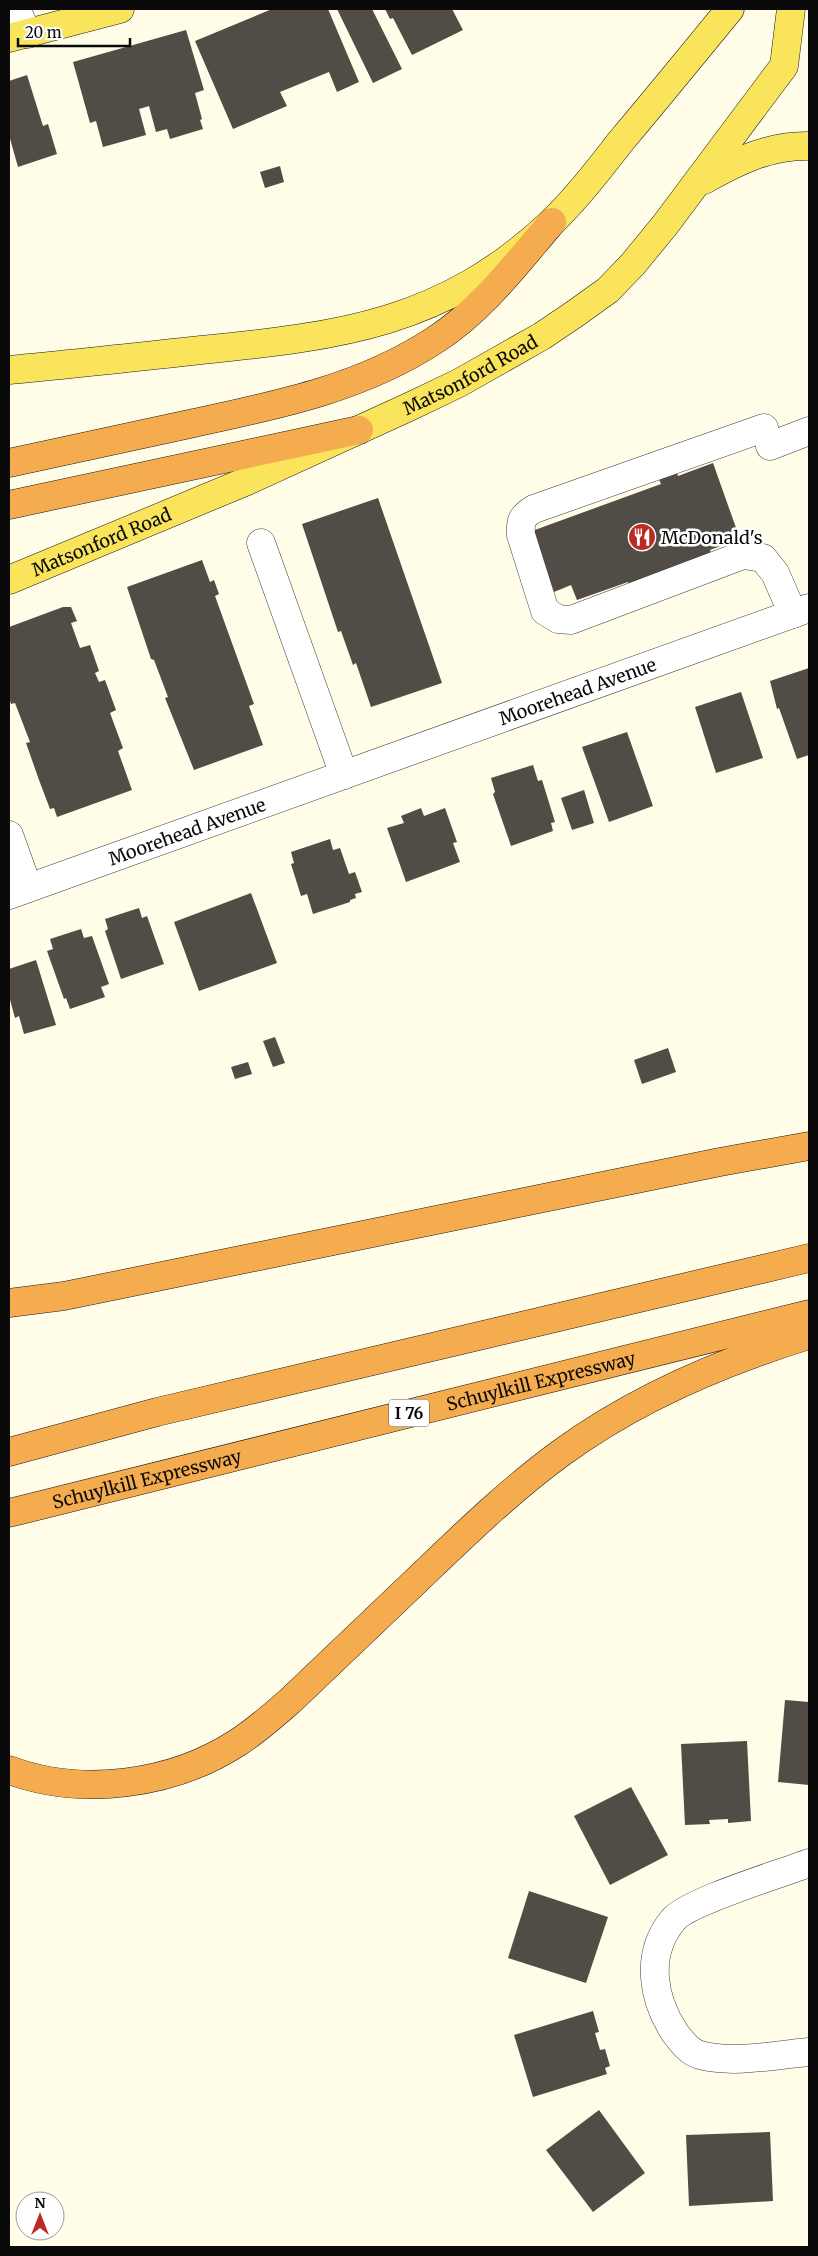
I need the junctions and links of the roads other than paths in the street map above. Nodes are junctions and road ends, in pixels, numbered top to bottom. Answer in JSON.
{"nodes":[{"id":1,"x":16,"y":9,"type":"edge"},
{"id":2,"x":120,"y":9,"type":"edge"},
{"id":3,"x":730,"y":9,"type":"edge"},
{"id":4,"x":790,"y":9,"type":"edge"},
{"id":5,"x":807,"y":9,"type":"edge"},
{"id":6,"x":809,"y":12,"type":"edge"},
{"id":7,"x":18,"y":36,"type":"edge"},
{"id":8,"x":809,"y":146,"type":"edge"},
{"id":9,"x":696,"y":184,"type":"junction"},
{"id":10,"x":552,"y":222,"type":"junction"},
{"id":11,"x":9,"y":370,"type":"edge"},
{"id":12,"x":359,"y":430,"type":"junction"},
{"id":13,"x":809,"y":431,"type":"edge"},
{"id":14,"x":9,"y":463,"type":"edge"},
{"id":15,"x":9,"y":505,"type":"edge"},
{"id":16,"x":261,"y":543,"type":"dead end"},
{"id":17,"x":9,"y":580,"type":"edge"},
{"id":18,"x":801,"y":611,"type":"edge"},
{"id":19,"x":344,"y":775,"type":"junction"},
{"id":20,"x":9,"y":835,"type":"edge"},
{"id":21,"x":18,"y":891,"type":"edge"},
{"id":22,"x":809,"y":1146,"type":"edge"},
{"id":23,"x":809,"y":1258,"type":"edge"},
{"id":24,"x":9,"y":1303,"type":"edge"},
{"id":25,"x":809,"y":1314,"type":"edge"},
{"id":26,"x":809,"y":1335,"type":"edge"},
{"id":27,"x":9,"y":1452,"type":"edge"},
{"id":28,"x":9,"y":1513,"type":"edge"},
{"id":29,"x":9,"y":1770,"type":"edge"},
{"id":30,"x":809,"y":1863,"type":"edge"},
{"id":31,"x":809,"y":2052,"type":"edge"}],
"edges":[{"from":1,"to":7,"type":"street"},
{"from":2,"to":7,"type":"main road"},
{"from":3,"to":10,"type":"main road"},
{"from":4,"to":9,"type":"main road","name":"Matsonford Road"},
{"from":5,"to":6,"type":"main road"},
{"from":8,"to":9,"type":"main road"},
{"from":9,"to":12,"type":"main road","name":"Matsonford Road"},
{"from":10,"to":11,"type":"main road"},
{"from":10,"to":14,"type":"highway"},
{"from":12,"to":15,"type":"highway"},
{"from":12,"to":17,"type":"main road","name":"Matsonford Road"},
{"from":13,"to":18,"type":"street"},
{"from":16,"to":19,"type":"street"},
{"from":18,"to":19,"type":"street","name":"Moorehead Avenue"},
{"from":19,"to":21,"type":"street","name":"Moorehead Avenue"},
{"from":20,"to":21,"type":"street","name":"Moorehead Avenue"},
{"from":22,"to":24,"type":"highway"},
{"from":23,"to":27,"type":"highway"},
{"from":25,"to":28,"type":"highway","name":"Schuylkill Expressway","number":"I 76"},
{"from":26,"to":29,"type":"highway"},
{"from":30,"to":31,"type":"street"}]}
